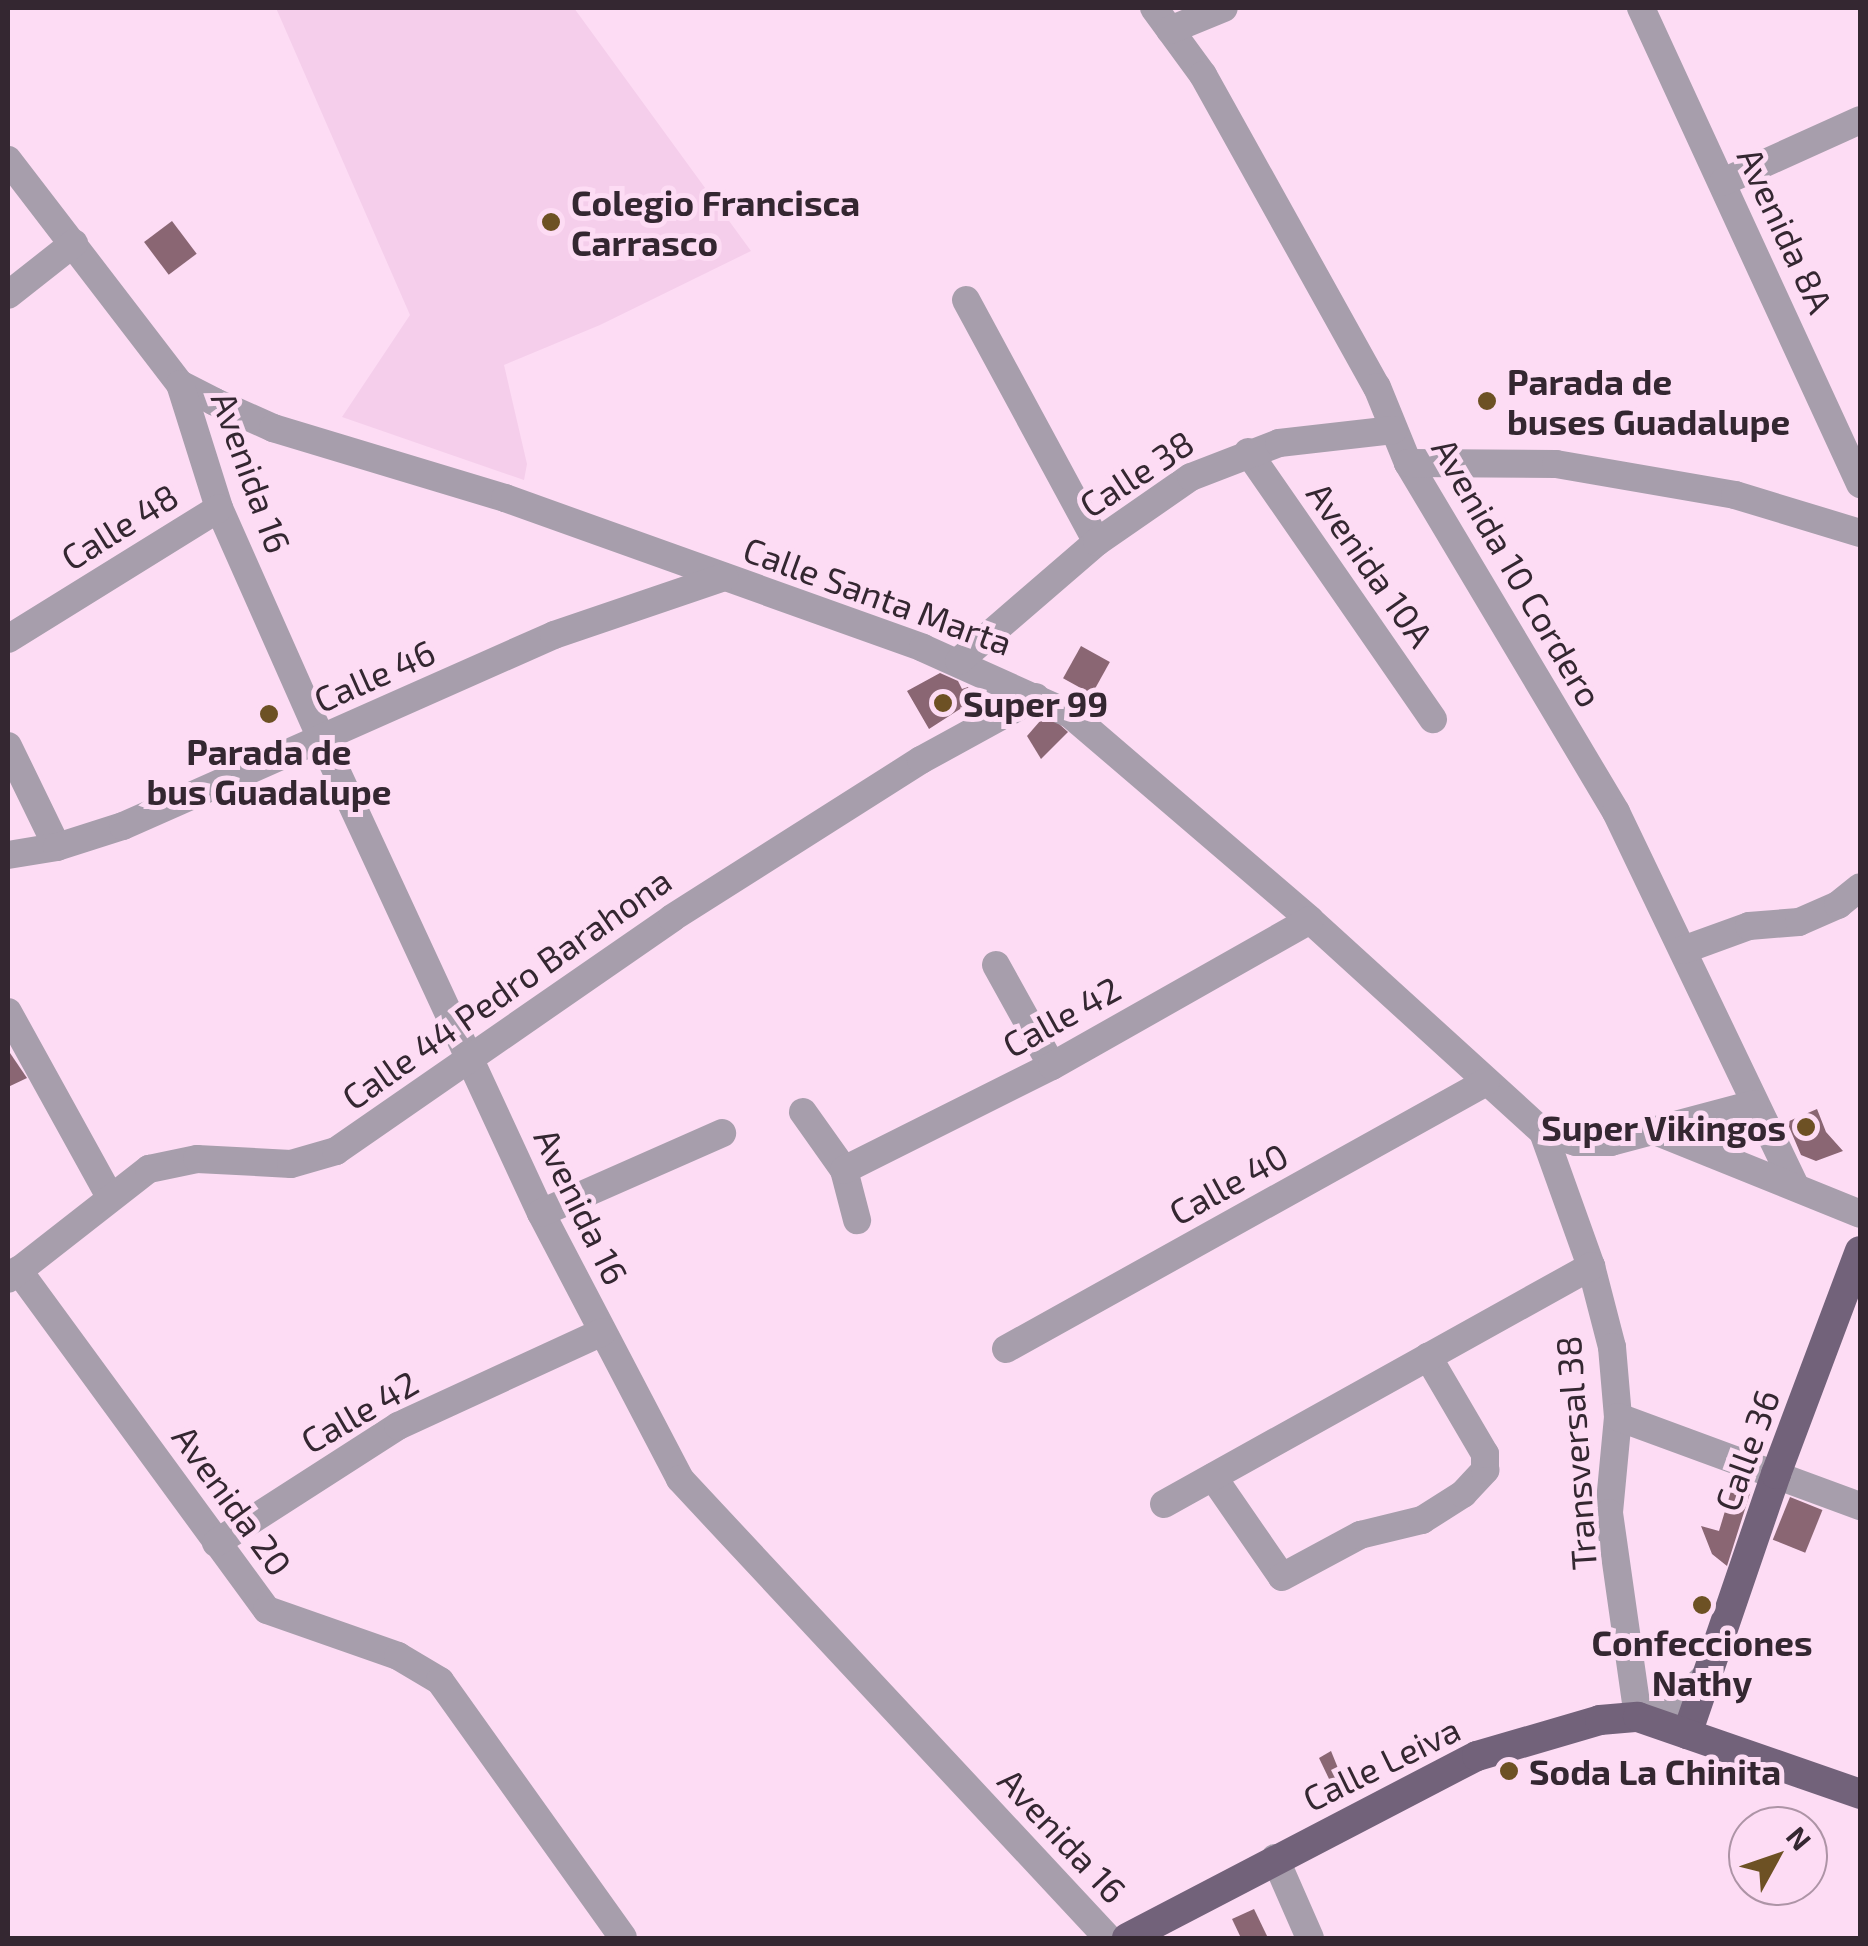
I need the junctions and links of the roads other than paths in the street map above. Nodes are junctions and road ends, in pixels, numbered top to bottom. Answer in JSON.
{"nodes":[{"id":1,"x":1224,"y":8,"type":"edge"},
{"id":2,"x":1641,"y":8,"type":"edge"},
{"id":3,"x":1162,"y":18,"type":"edge"},
{"id":4,"x":1860,"y":120,"type":"edge"},
{"id":5,"x":8,"y":160,"type":"edge"},
{"id":6,"x":1723,"y":182,"type":"junction"},
{"id":7,"x":74,"y":244,"type":"junction"},
{"id":8,"x":8,"y":295,"type":"edge"},
{"id":9,"x":966,"y":300,"type":"dead end"},
{"id":10,"x":180,"y":384,"type":"junction"},
{"id":11,"x":1392,"y":430,"type":"junction"},
{"id":12,"x":1248,"y":452,"type":"junction"},
{"id":13,"x":1408,"y":463,"type":"junction"},
{"id":14,"x":1860,"y":484,"type":"edge"},
{"id":15,"x":219,"y":508,"type":"junction"},
{"id":16,"x":1860,"y":533,"type":"edge"},
{"id":17,"x":1097,"y":542,"type":"junction"},
{"id":18,"x":724,"y":577,"type":"junction"},
{"id":19,"x":8,"y":638,"type":"edge"},
{"id":20,"x":960,"y":661,"type":"junction"},
{"id":21,"x":1036,"y":697,"type":"junction"},
{"id":22,"x":1432,"y":719,"type":"dead end"},
{"id":23,"x":322,"y":740,"type":"junction"},
{"id":24,"x":8,"y":746,"type":"edge"},
{"id":25,"x":56,"y":847,"type":"junction"},
{"id":26,"x":8,"y":855,"type":"edge"},
{"id":27,"x":1860,"y":888,"type":"edge"},
{"id":28,"x":1310,"y":920,"type":"junction"},
{"id":29,"x":1684,"y":950,"type":"junction"},
{"id":30,"x":996,"y":965,"type":"dead end"},
{"id":31,"x":8,"y":1012,"type":"edge"},
{"id":32,"x":468,"y":1057,"type":"junction"},
{"id":33,"x":1052,"y":1066,"type":"junction"},
{"id":34,"x":1486,"y":1082,"type":"junction"},
{"id":35,"x":1754,"y":1104,"type":"junction"},
{"id":36,"x":804,"y":1112,"type":"dead end"},
{"id":37,"x":1543,"y":1132,"type":"junction"},
{"id":38,"x":1655,"y":1132,"type":"junction"},
{"id":39,"x":722,"y":1133,"type":"dead end"},
{"id":40,"x":844,"y":1170,"type":"junction"},
{"id":41,"x":1795,"y":1186,"type":"junction"},
{"id":42,"x":110,"y":1197,"type":"junction"},
{"id":43,"x":541,"y":1213,"type":"junction"},
{"id":44,"x":1860,"y":1214,"type":"edge"},
{"id":45,"x":857,"y":1220,"type":"dead end"},
{"id":46,"x":1860,"y":1251,"type":"edge"},
{"id":47,"x":1591,"y":1266,"type":"junction"},
{"id":48,"x":11,"y":1274,"type":"edge"},
{"id":49,"x":602,"y":1332,"type":"junction"},
{"id":50,"x":1006,"y":1349,"type":"dead end"},
{"id":51,"x":1428,"y":1357,"type":"junction"},
{"id":52,"x":1618,"y":1417,"type":"junction"},
{"id":53,"x":1776,"y":1474,"type":"junction"},
{"id":54,"x":1213,"y":1477,"type":"junction"},
{"id":55,"x":1164,"y":1504,"type":"dead end"},
{"id":56,"x":1860,"y":1506,"type":"edge"},
{"id":57,"x":216,"y":1543,"type":"junction"},
{"id":58,"x":1706,"y":1676,"type":"junction"},
{"id":59,"x":1638,"y":1718,"type":"junction"},
{"id":60,"x":1687,"y":1734,"type":"junction"},
{"id":61,"x":1860,"y":1794,"type":"edge"},
{"id":62,"x":1275,"y":1858,"type":"junction"},
{"id":63,"x":623,"y":1938,"type":"edge"},
{"id":64,"x":1108,"y":1938,"type":"edge"},
{"id":65,"x":1126,"y":1938,"type":"edge"},
{"id":66,"x":1310,"y":1938,"type":"edge"}],
"edges":[{"from":1,"to":3,"type":"street"},
{"from":2,"to":6,"type":"street","name":"Avenida 8A"},
{"from":3,"to":11,"type":"street","name":"Avenida 10 Cordero"},
{"from":4,"to":6,"type":"street"},
{"from":5,"to":7,"type":"street","name":"Calle Santa Marta"},
{"from":6,"to":14,"type":"street","name":"Avenida 8A"},
{"from":7,"to":8,"type":"street"},
{"from":7,"to":10,"type":"street","name":"Calle Santa Marta"},
{"from":9,"to":17,"type":"street"},
{"from":10,"to":15,"type":"street","name":"Avenida 16"},
{"from":10,"to":18,"type":"street","name":"Calle Santa Marta"},
{"from":11,"to":12,"type":"street","name":"Calle 38"},
{"from":11,"to":13,"type":"street","name":"Avenida 10 Cordero"},
{"from":12,"to":17,"type":"street","name":"Calle 38"},
{"from":12,"to":22,"type":"street","name":"Avenida 10A"},
{"from":13,"to":16,"type":"street"},
{"from":13,"to":29,"type":"street","name":"Avenida 10 Cordero"},
{"from":15,"to":19,"type":"street","name":"Calle 48"},
{"from":15,"to":23,"type":"street","name":"Avenida 16"},
{"from":17,"to":20,"type":"street","name":"Calle 38"},
{"from":18,"to":20,"type":"street","name":"Calle Santa Marta"},
{"from":18,"to":23,"type":"street","name":"Calle 46"},
{"from":20,"to":21,"type":"street","name":"Calle Santa Marta"},
{"from":21,"to":28,"type":"street","name":"Calle Santa Marta"},
{"from":21,"to":32,"type":"street","name":"Calle 44 Pedro Barahona"},
{"from":23,"to":25,"type":"street","name":"Calle 46"},
{"from":23,"to":32,"type":"street","name":"Avenida 16"},
{"from":24,"to":25,"type":"street"},
{"from":25,"to":26,"type":"street","name":"Calle 46"},
{"from":27,"to":29,"type":"street"},
{"from":28,"to":33,"type":"street","name":"Calle 42"},
{"from":28,"to":34,"type":"street","name":"Calle Santa Marta"},
{"from":29,"to":35,"type":"street","name":"Avenida 10 Cordero"},
{"from":30,"to":33,"type":"street"},
{"from":31,"to":42,"type":"street"},
{"from":32,"to":42,"type":"street","name":"Calle 44 Pedro Barahona"},
{"from":32,"to":43,"type":"street","name":"Avenida 16"},
{"from":33,"to":40,"type":"street","name":"Calle 42"},
{"from":34,"to":37,"type":"street","name":"Calle Santa Marta"},
{"from":34,"to":50,"type":"street","name":"Calle 40"},
{"from":35,"to":38,"type":"street","name":"Calle Santa Marta"},
{"from":35,"to":41,"type":"street","name":"Avenida 10 Cordero"},
{"from":36,"to":40,"type":"street"},
{"from":37,"to":38,"type":"street","name":"Calle Santa Marta"},
{"from":37,"to":47,"type":"street","name":"Transversal 38"},
{"from":38,"to":41,"type":"street"},
{"from":39,"to":43,"type":"street"},
{"from":40,"to":45,"type":"street"},
{"from":41,"to":44,"type":"street"},
{"from":42,"to":48,"type":"street","name":"Calle 44 Pedro Barahona"},
{"from":43,"to":49,"type":"street","name":"Avenida 16"},
{"from":46,"to":53,"type":"main road","name":"Calle 36"},
{"from":47,"to":51,"type":"street"},
{"from":47,"to":52,"type":"street","name":"Transversal 38"},
{"from":48,"to":57,"type":"street","name":"Avenida 20"},
{"from":49,"to":57,"type":"street","name":"Calle 42"},
{"from":49,"to":64,"type":"street","name":"Avenida 16"},
{"from":51,"to":54,"type":"street"},
{"from":51,"to":54,"type":"street"},
{"from":52,"to":53,"type":"street"},
{"from":52,"to":59,"type":"street","name":"Transversal 38"},
{"from":53,"to":56,"type":"street"},
{"from":53,"to":58,"type":"main road","name":"Calle 36"},
{"from":54,"to":55,"type":"street"},
{"from":57,"to":63,"type":"street","name":"Avenida 20"},
{"from":58,"to":59,"type":"street"},
{"from":58,"to":60,"type":"main road","name":"Calle 36"},
{"from":59,"to":60,"type":"main road","name":"Calle Leiva"},
{"from":59,"to":62,"type":"main road","name":"Calle Leiva"},
{"from":60,"to":61,"type":"main road","name":"Calle Leiva"},
{"from":62,"to":65,"type":"main road","name":"Calle Leiva"},
{"from":62,"to":66,"type":"street"}]}
